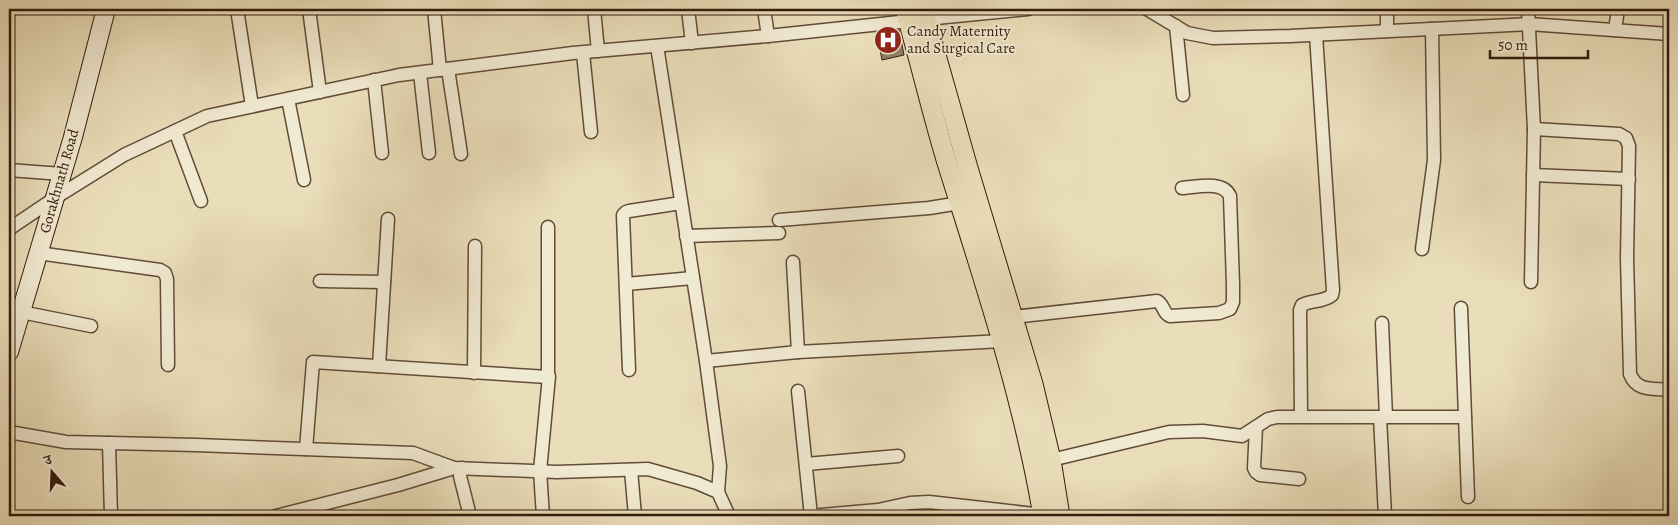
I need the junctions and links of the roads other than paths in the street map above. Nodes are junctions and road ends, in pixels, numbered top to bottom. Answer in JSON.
{"nodes":[{"id":1,"x":106,"y":9,"type":"edge"},
{"id":2,"x":237,"y":9,"type":"edge"},
{"id":3,"x":309,"y":9,"type":"edge"},
{"id":4,"x":434,"y":9,"type":"edge"},
{"id":5,"x":594,"y":9,"type":"edge"},
{"id":6,"x":688,"y":9,"type":"edge"},
{"id":7,"x":764,"y":9,"type":"edge"},
{"id":8,"x":1028,"y":9,"type":"edge"},
{"id":9,"x":1148,"y":9,"type":"edge"},
{"id":10,"x":1387,"y":9,"type":"edge"},
{"id":11,"x":1528,"y":9,"type":"edge"},
{"id":12,"x":1618,"y":9,"type":"edge"},
{"id":13,"x":916,"y":14,"type":"edge"},
{"id":14,"x":1529,"y":24,"type":"junction"},
{"id":15,"x":1176,"y":26,"type":"junction"},
{"id":16,"x":1432,"y":29,"type":"junction"},
{"id":17,"x":1615,"y":30,"type":"junction"},
{"id":18,"x":1388,"y":31,"type":"junction"},
{"id":19,"x":1669,"y":34,"type":"edge"},
{"id":20,"x":1316,"y":35,"type":"junction"},
{"id":21,"x":768,"y":36,"type":"junction"},
{"id":22,"x":692,"y":43,"type":"junction"},
{"id":23,"x":657,"y":46,"type":"junction"},
{"id":24,"x":598,"y":51,"type":"junction"},
{"id":25,"x":582,"y":53,"type":"junction"},
{"id":26,"x":444,"y":70,"type":"junction"},
{"id":27,"x":420,"y":72,"type":"junction"},
{"id":28,"x":374,"y":80,"type":"junction"},
{"id":29,"x":320,"y":92,"type":"junction"},
{"id":30,"x":1183,"y":95,"type":"dead end"},
{"id":31,"x":288,"y":99,"type":"junction"},
{"id":32,"x":252,"y":106,"type":"junction"},
{"id":33,"x":1534,"y":129,"type":"junction"},
{"id":34,"x":175,"y":131,"type":"junction"},
{"id":35,"x":591,"y":132,"type":"dead end"},
{"id":36,"x":382,"y":153,"type":"dead end"},
{"id":37,"x":429,"y":153,"type":"dead end"},
{"id":38,"x":461,"y":154,"type":"dead end"},
{"id":39,"x":9,"y":170,"type":"edge"},
{"id":40,"x":62,"y":174,"type":"junction"},
{"id":41,"x":1533,"y":175,"type":"junction"},
{"id":42,"x":304,"y":180,"type":"dead end"},
{"id":43,"x":1629,"y":180,"type":"junction"},
{"id":44,"x":1182,"y":188,"type":"dead end"},
{"id":45,"x":55,"y":198,"type":"junction"},
{"id":46,"x":201,"y":201,"type":"dead end"},
{"id":47,"x":681,"y":203,"type":"junction"},
{"id":48,"x":960,"y":204,"type":"junction"},
{"id":49,"x":388,"y":219,"type":"dead end"},
{"id":50,"x":779,"y":220,"type":"dead end"},
{"id":51,"x":548,"y":227,"type":"dead end"},
{"id":52,"x":9,"y":229,"type":"edge"},
{"id":53,"x":779,"y":233,"type":"dead end"},
{"id":54,"x":686,"y":236,"type":"junction"},
{"id":55,"x":474,"y":246,"type":"dead end"},
{"id":56,"x":1422,"y":249,"type":"dead end"},
{"id":57,"x":38,"y":253,"type":"junction"},
{"id":58,"x":793,"y":262,"type":"dead end"},
{"id":59,"x":693,"y":278,"type":"junction"},
{"id":60,"x":320,"y":281,"type":"dead end"},
{"id":61,"x":384,"y":282,"type":"junction"},
{"id":62,"x":1531,"y":282,"type":"dead end"},
{"id":63,"x":626,"y":284,"type":"junction"},
{"id":64,"x":1461,"y":308,"type":"dead end"},
{"id":65,"x":20,"y":312,"type":"junction"},
{"id":66,"x":1013,"y":317,"type":"junction"},
{"id":67,"x":1382,"y":323,"type":"dead end"},
{"id":68,"x":91,"y":326,"type":"dead end"},
{"id":69,"x":1002,"y":341,"type":"junction"},
{"id":70,"x":9,"y":352,"type":"edge"},
{"id":71,"x":798,"y":352,"type":"junction"},
{"id":72,"x":706,"y":361,"type":"junction"},
{"id":73,"x":168,"y":366,"type":"dead end"},
{"id":74,"x":379,"y":366,"type":"junction"},
{"id":75,"x":629,"y":370,"type":"dead end"},
{"id":76,"x":474,"y":373,"type":"junction"},
{"id":77,"x":548,"y":376,"type":"junction"},
{"id":78,"x":1669,"y":390,"type":"edge"},
{"id":79,"x":798,"y":391,"type":"dead end"},
{"id":80,"x":1301,"y":416,"type":"junction"},
{"id":81,"x":1383,"y":417,"type":"junction"},
{"id":82,"x":1465,"y":417,"type":"junction"},
{"id":83,"x":1256,"y":427,"type":"junction"},
{"id":84,"x":9,"y":432,"type":"edge"},
{"id":85,"x":109,"y":443,"type":"junction"},
{"id":86,"x":306,"y":449,"type":"junction"},
{"id":87,"x":898,"y":456,"type":"dead end"},
{"id":88,"x":1051,"y":460,"type":"junction"},
{"id":89,"x":806,"y":464,"type":"junction"},
{"id":90,"x":458,"y":468,"type":"junction"},
{"id":91,"x":631,"y":470,"type":"junction"},
{"id":92,"x":540,"y":471,"type":"junction"},
{"id":93,"x":1299,"y":479,"type":"dead end"},
{"id":94,"x":718,"y":492,"type":"junction"},
{"id":95,"x":1468,"y":497,"type":"dead end"},
{"id":96,"x":892,"y":512,"type":"edge"},
{"id":97,"x":111,"y":516,"type":"edge"},
{"id":98,"x":276,"y":516,"type":"edge"},
{"id":99,"x":470,"y":516,"type":"edge"},
{"id":100,"x":543,"y":516,"type":"edge"},
{"id":101,"x":635,"y":516,"type":"edge"},
{"id":102,"x":729,"y":516,"type":"edge"},
{"id":103,"x":810,"y":516,"type":"edge"},
{"id":104,"x":1048,"y":516,"type":"edge"},
{"id":105,"x":1386,"y":516,"type":"edge"}],
"edges":[{"from":1,"to":40,"type":"main road","name":"Gorakhnath Road"},
{"from":2,"to":32,"type":"street"},
{"from":3,"to":29,"type":"street"},
{"from":4,"to":26,"type":"street"},
{"from":5,"to":24,"type":"street"},
{"from":6,"to":22,"type":"street"},
{"from":7,"to":21,"type":"street"},
{"from":8,"to":13,"type":"street"},
{"from":9,"to":15,"type":"street"},
{"from":10,"to":18,"type":"street"},
{"from":11,"to":14,"type":"street"},
{"from":12,"to":17,"type":"street"},
{"from":13,"to":21,"type":"street"},
{"from":13,"to":48,"type":"main road"},
{"from":13,"to":66,"type":"main road"},
{"from":14,"to":16,"type":"street"},
{"from":14,"to":17,"type":"street"},
{"from":14,"to":33,"type":"street"},
{"from":15,"to":20,"type":"street"},
{"from":15,"to":30,"type":"street"},
{"from":16,"to":18,"type":"street"},
{"from":16,"to":56,"type":"street"},
{"from":17,"to":19,"type":"street"},
{"from":18,"to":20,"type":"street"},
{"from":20,"to":80,"type":"street"},
{"from":21,"to":22,"type":"street"},
{"from":22,"to":23,"type":"street"},
{"from":23,"to":24,"type":"street"},
{"from":23,"to":47,"type":"street"},
{"from":24,"to":25,"type":"street"},
{"from":25,"to":26,"type":"street"},
{"from":25,"to":35,"type":"street"},
{"from":26,"to":27,"type":"street"},
{"from":26,"to":38,"type":"street"},
{"from":27,"to":28,"type":"street"},
{"from":27,"to":37,"type":"street"},
{"from":28,"to":29,"type":"street"},
{"from":28,"to":36,"type":"street"},
{"from":29,"to":31,"type":"street"},
{"from":31,"to":32,"type":"street"},
{"from":31,"to":42,"type":"street"},
{"from":32,"to":34,"type":"street"},
{"from":33,"to":41,"type":"street"},
{"from":33,"to":43,"type":"street"},
{"from":34,"to":45,"type":"street"},
{"from":34,"to":46,"type":"street"},
{"from":39,"to":40,"type":"street"},
{"from":40,"to":45,"type":"main road","name":"Gorakhnath Road"},
{"from":41,"to":43,"type":"street"},
{"from":41,"to":62,"type":"street"},
{"from":43,"to":78,"type":"street"},
{"from":44,"to":66,"type":"street"},
{"from":45,"to":52,"type":"street"},
{"from":45,"to":57,"type":"main road","name":"Gorakhnath Road"},
{"from":47,"to":54,"type":"street"},
{"from":47,"to":63,"type":"street"},
{"from":48,"to":50,"type":"street"},
{"from":48,"to":69,"type":"main road"},
{"from":49,"to":61,"type":"street"},
{"from":51,"to":77,"type":"street"},
{"from":53,"to":54,"type":"street"},
{"from":54,"to":59,"type":"street"},
{"from":55,"to":76,"type":"street"},
{"from":57,"to":65,"type":"main road","name":"Gorakhnath Road"},
{"from":57,"to":73,"type":"street"},
{"from":58,"to":71,"type":"street"},
{"from":59,"to":63,"type":"street"},
{"from":59,"to":72,"type":"street"},
{"from":60,"to":61,"type":"street"},
{"from":61,"to":74,"type":"street"},
{"from":63,"to":75,"type":"street"},
{"from":64,"to":82,"type":"street"},
{"from":65,"to":68,"type":"street"},
{"from":65,"to":70,"type":"main road","name":"Gorakhnath Road"},
{"from":66,"to":88,"type":"main road"},
{"from":67,"to":81,"type":"street"},
{"from":69,"to":71,"type":"street"},
{"from":69,"to":104,"type":"main road"},
{"from":71,"to":72,"type":"street"},
{"from":72,"to":94,"type":"street"},
{"from":74,"to":76,"type":"street"},
{"from":74,"to":86,"type":"street"},
{"from":76,"to":77,"type":"street"},
{"from":77,"to":92,"type":"street"},
{"from":79,"to":89,"type":"street"},
{"from":80,"to":81,"type":"street"},
{"from":80,"to":83,"type":"street"},
{"from":81,"to":82,"type":"street"},
{"from":81,"to":105,"type":"street"},
{"from":82,"to":95,"type":"street"},
{"from":83,"to":88,"type":"street"},
{"from":83,"to":93,"type":"street"},
{"from":84,"to":85,"type":"street"},
{"from":85,"to":86,"type":"street"},
{"from":85,"to":97,"type":"street"},
{"from":86,"to":90,"type":"street"},
{"from":87,"to":89,"type":"street"},
{"from":88,"to":104,"type":"main road"},
{"from":89,"to":103,"type":"street"},
{"from":90,"to":92,"type":"street"},
{"from":90,"to":98,"type":"street"},
{"from":90,"to":99,"type":"street"},
{"from":91,"to":92,"type":"street"},
{"from":91,"to":94,"type":"street"},
{"from":91,"to":101,"type":"street"},
{"from":92,"to":100,"type":"street"},
{"from":94,"to":102,"type":"street"},
{"from":96,"to":103,"type":"street"},
{"from":96,"to":104,"type":"street"}]}
